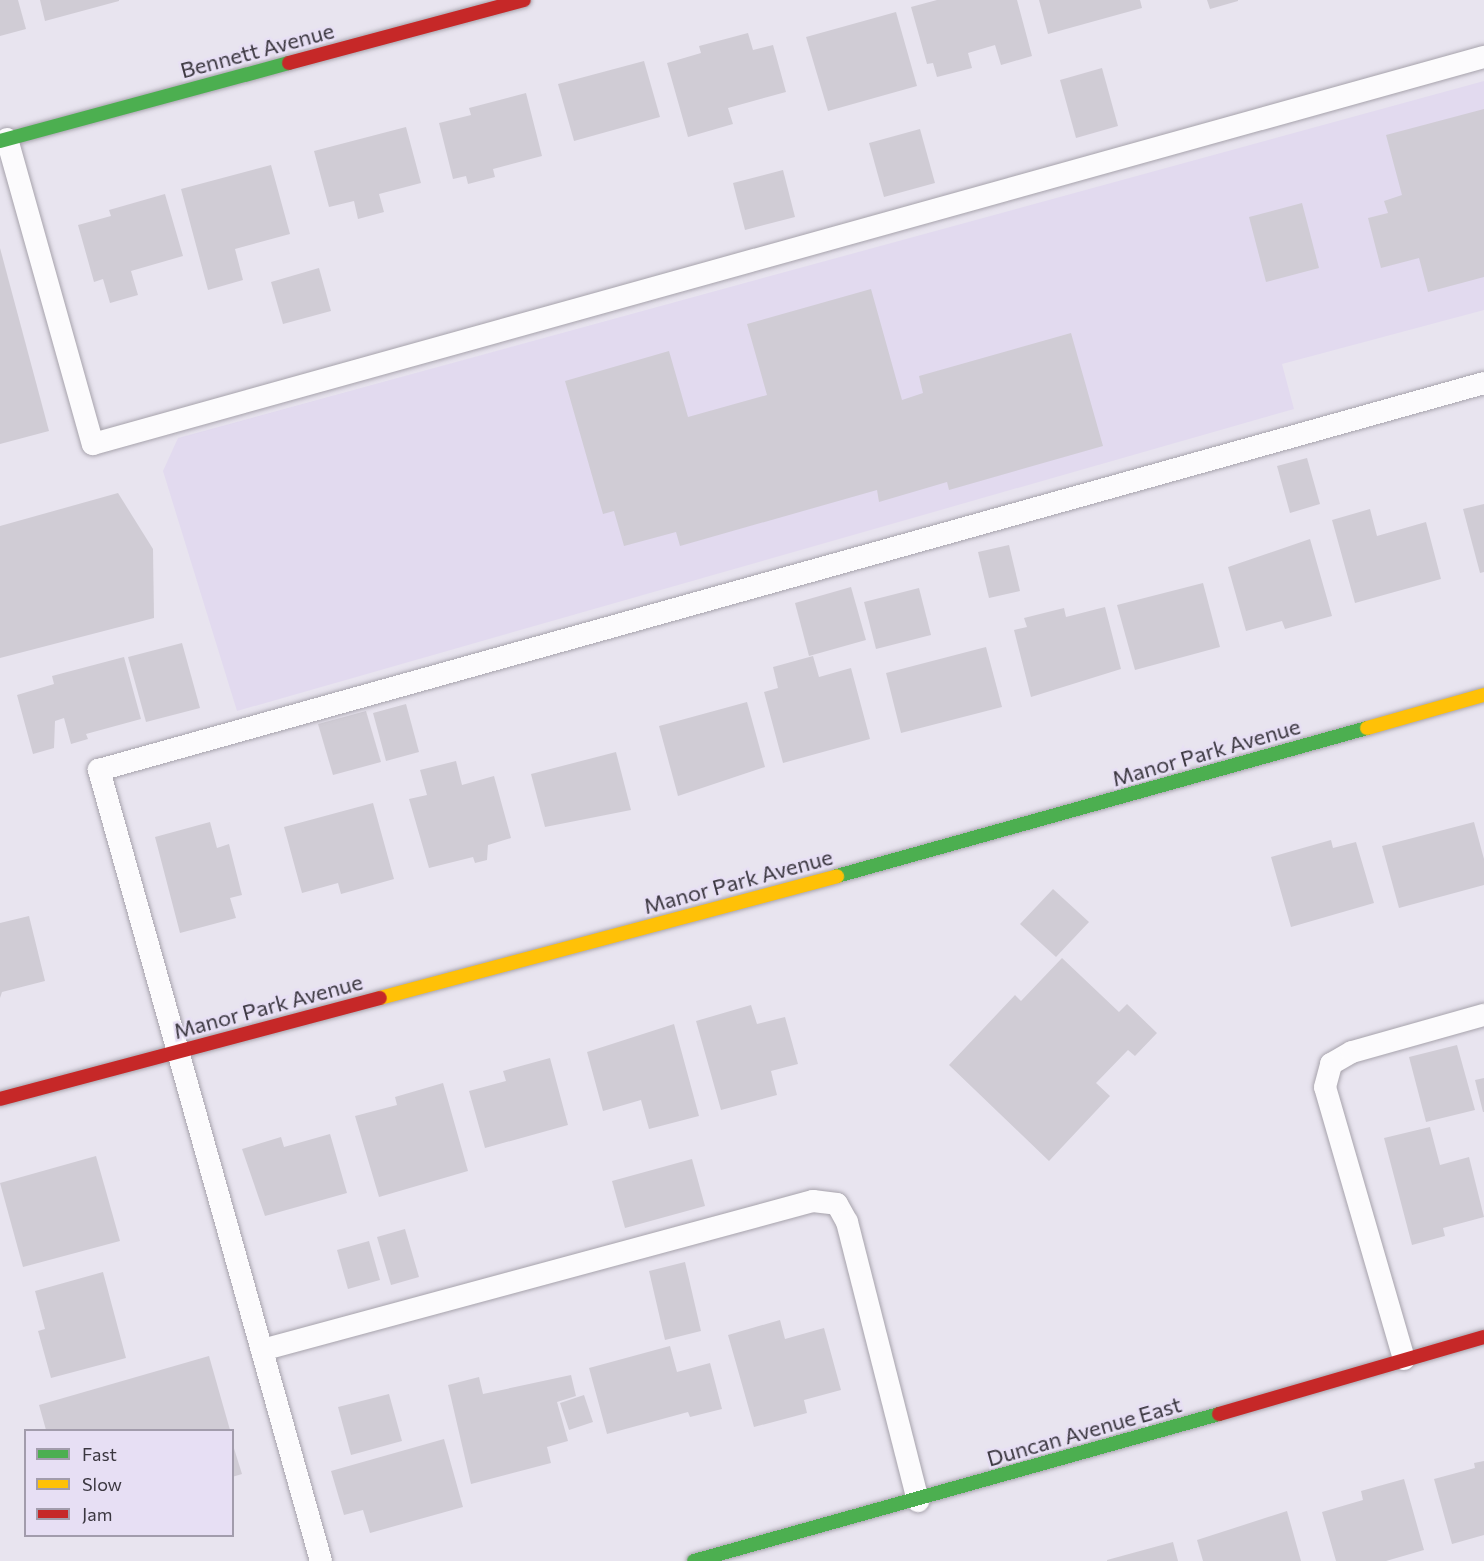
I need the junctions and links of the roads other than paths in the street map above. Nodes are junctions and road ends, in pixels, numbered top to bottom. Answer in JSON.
{"nodes":[{"id":1,"x":524,"y":0,"type":"edge"},
{"id":2,"x":1484,"y":57,"type":"edge"},
{"id":3,"x":4,"y":140,"type":"edge"},
{"id":4,"x":1484,"y":383,"type":"edge"},
{"id":5,"x":1484,"y":695,"type":"edge"},
{"id":6,"x":1484,"y":1015,"type":"edge"},
{"id":7,"x":178,"y":1052,"type":"junction"},
{"id":8,"x":0,"y":1099,"type":"edge"},
{"id":9,"x":1484,"y":1337,"type":"edge"},
{"id":10,"x":262,"y":1350,"type":"junction"},
{"id":11,"x":1404,"y":1359,"type":"junction"},
{"id":12,"x":918,"y":1501,"type":"junction"},
{"id":13,"x":321,"y":1561,"type":"edge"},
{"id":14,"x":694,"y":1561,"type":"edge"}],
"edges":[{"from":1,"to":3,"type":"street","name":"Bennett Avenue"},
{"from":2,"to":3,"type":"lane"},
{"from":4,"to":7,"type":"lane"},
{"from":5,"to":7,"type":"street","name":"Manor Park Avenue"},
{"from":6,"to":11,"type":"lane"},
{"from":7,"to":8,"type":"street","name":"Manor Park Avenue"},
{"from":7,"to":10,"type":"lane"},
{"from":9,"to":11,"type":"street","name":"Duncan Avenue East"},
{"from":10,"to":12,"type":"lane"},
{"from":10,"to":13,"type":"lane"},
{"from":11,"to":12,"type":"street","name":"Duncan Avenue East"},
{"from":12,"to":14,"type":"street","name":"Duncan Avenue East"}]}
